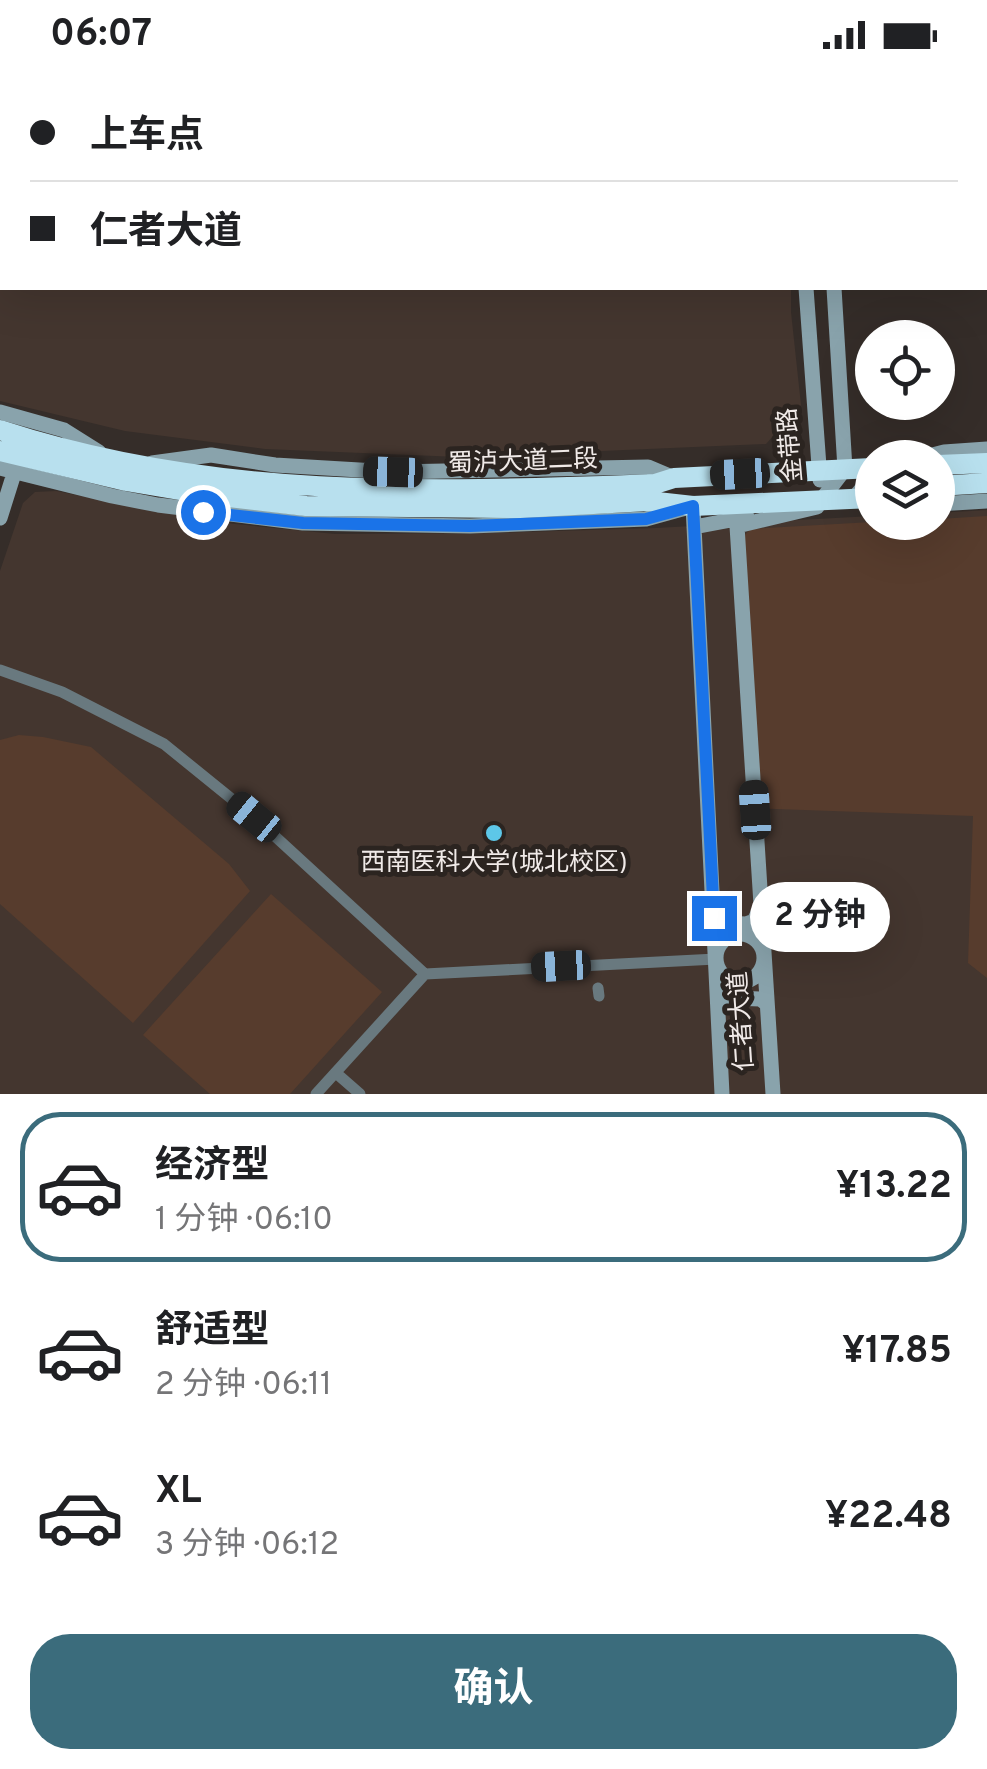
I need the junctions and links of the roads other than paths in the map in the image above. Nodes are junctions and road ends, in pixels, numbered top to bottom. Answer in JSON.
{"nodes":[{"id":1,"x":806,"y":290,"type":"edge"},
{"id":2,"x":834,"y":290,"type":"edge"},
{"id":3,"x":0,"y":412,"type":"edge"},
{"id":4,"x":987,"y":449,"type":"edge"},
{"id":5,"x":955,"y":451,"type":"edge"},
{"id":6,"x":7,"y":453,"type":"edge"},
{"id":7,"x":111,"y":460,"type":"junction"},
{"id":8,"x":987,"y":463,"type":"edge"},
{"id":9,"x":955,"y":465,"type":"edge"},
{"id":10,"x":845,"y":468,"type":"junction"},
{"id":11,"x":855,"y":468,"type":"edge"},
{"id":12,"x":819,"y":470,"type":"junction"},
{"id":13,"x":700,"y":476,"type":"junction"},
{"id":14,"x":987,"y":484,"type":"edge"},
{"id":15,"x":955,"y":485,"type":"edge"},
{"id":16,"x":855,"y":498,"type":"edge"},
{"id":17,"x":822,"y":499,"type":"junction"},
{"id":18,"x":855,"y":499,"type":"edge"},
{"id":19,"x":855,"y":500,"type":"edge"},
{"id":20,"x":987,"y":501,"type":"edge"},
{"id":21,"x":955,"y":503,"type":"edge"},
{"id":22,"x":696,"y":513,"type":"junction"},
{"id":23,"x":0,"y":518,"type":"edge"},
{"id":24,"x":0,"y":670,"type":"edge"},
{"id":25,"x":761,"y":907,"type":"junction"},
{"id":26,"x":713,"y":912,"type":"junction"},
{"id":27,"x":716,"y":959,"type":"junction"},
{"id":28,"x":764,"y":960,"type":"junction"},
{"id":29,"x":426,"y":974,"type":"junction"},
{"id":30,"x":767,"y":1004,"type":"junction"},
{"id":31,"x":718,"y":1010,"type":"junction"},
{"id":32,"x":336,"y":1073,"type":"junction"},
{"id":33,"x":316,"y":1094,"type":"edge"},
{"id":34,"x":360,"y":1094,"type":"edge"},
{"id":35,"x":722,"y":1094,"type":"edge"},
{"id":36,"x":773,"y":1094,"type":"edge"}],
"edges":[{"from":1,"to":12,"type":"street","name":"金带路"},
{"from":2,"to":10,"type":"street","name":"金带路"},
{"from":3,"to":7,"type":"street"},
{"from":4,"to":5,"type":"street"},
{"from":6,"to":7,"type":"highway","name":"蜀泸大道二段"},
{"from":6,"to":22,"type":"highway","name":"蜀泸大道二段"},
{"from":6,"to":23,"type":"street"},
{"from":7,"to":13,"type":"highway","name":"蜀泸大道二段"},
{"from":8,"to":9,"type":"highway"},
{"from":10,"to":11,"type":"highway","name":"蜀泸大道二段"},
{"from":10,"to":12,"type":"highway","name":"蜀泸大道二段"},
{"from":10,"to":17,"type":"street","name":"金带路"},
{"from":12,"to":13,"type":"highway","name":"蜀泸大道二段"},
{"from":12,"to":17,"type":"street","name":"金带路"},
{"from":13,"to":22,"type":"highway"},
{"from":14,"to":15,"type":"highway"},
{"from":16,"to":17,"type":"highway","name":"蜀泸大道二段"},
{"from":17,"to":22,"type":"highway","name":"蜀泸大道二段"},
{"from":18,"to":22,"type":"street"},
{"from":19,"to":25,"type":"street","name":"仁者大道"},
{"from":20,"to":21,"type":"street"},
{"from":22,"to":26,"type":"street","name":"仁者大道"},
{"from":24,"to":29,"type":"street"},
{"from":25,"to":26,"type":"street"},
{"from":25,"to":28,"type":"street","name":"仁者大道"},
{"from":26,"to":27,"type":"street","name":"仁者大道"},
{"from":27,"to":28,"type":"street"},
{"from":27,"to":28,"type":"street"},
{"from":27,"to":29,"type":"street"},
{"from":27,"to":31,"type":"street","name":"仁者大道"},
{"from":28,"to":30,"type":"street","name":"仁者大道"},
{"from":29,"to":32,"type":"street"},
{"from":30,"to":31,"type":"street"},
{"from":30,"to":36,"type":"street","name":"仁者大道"},
{"from":31,"to":35,"type":"street","name":"仁者大道"},
{"from":32,"to":33,"type":"street"},
{"from":32,"to":34,"type":"street"}]}
